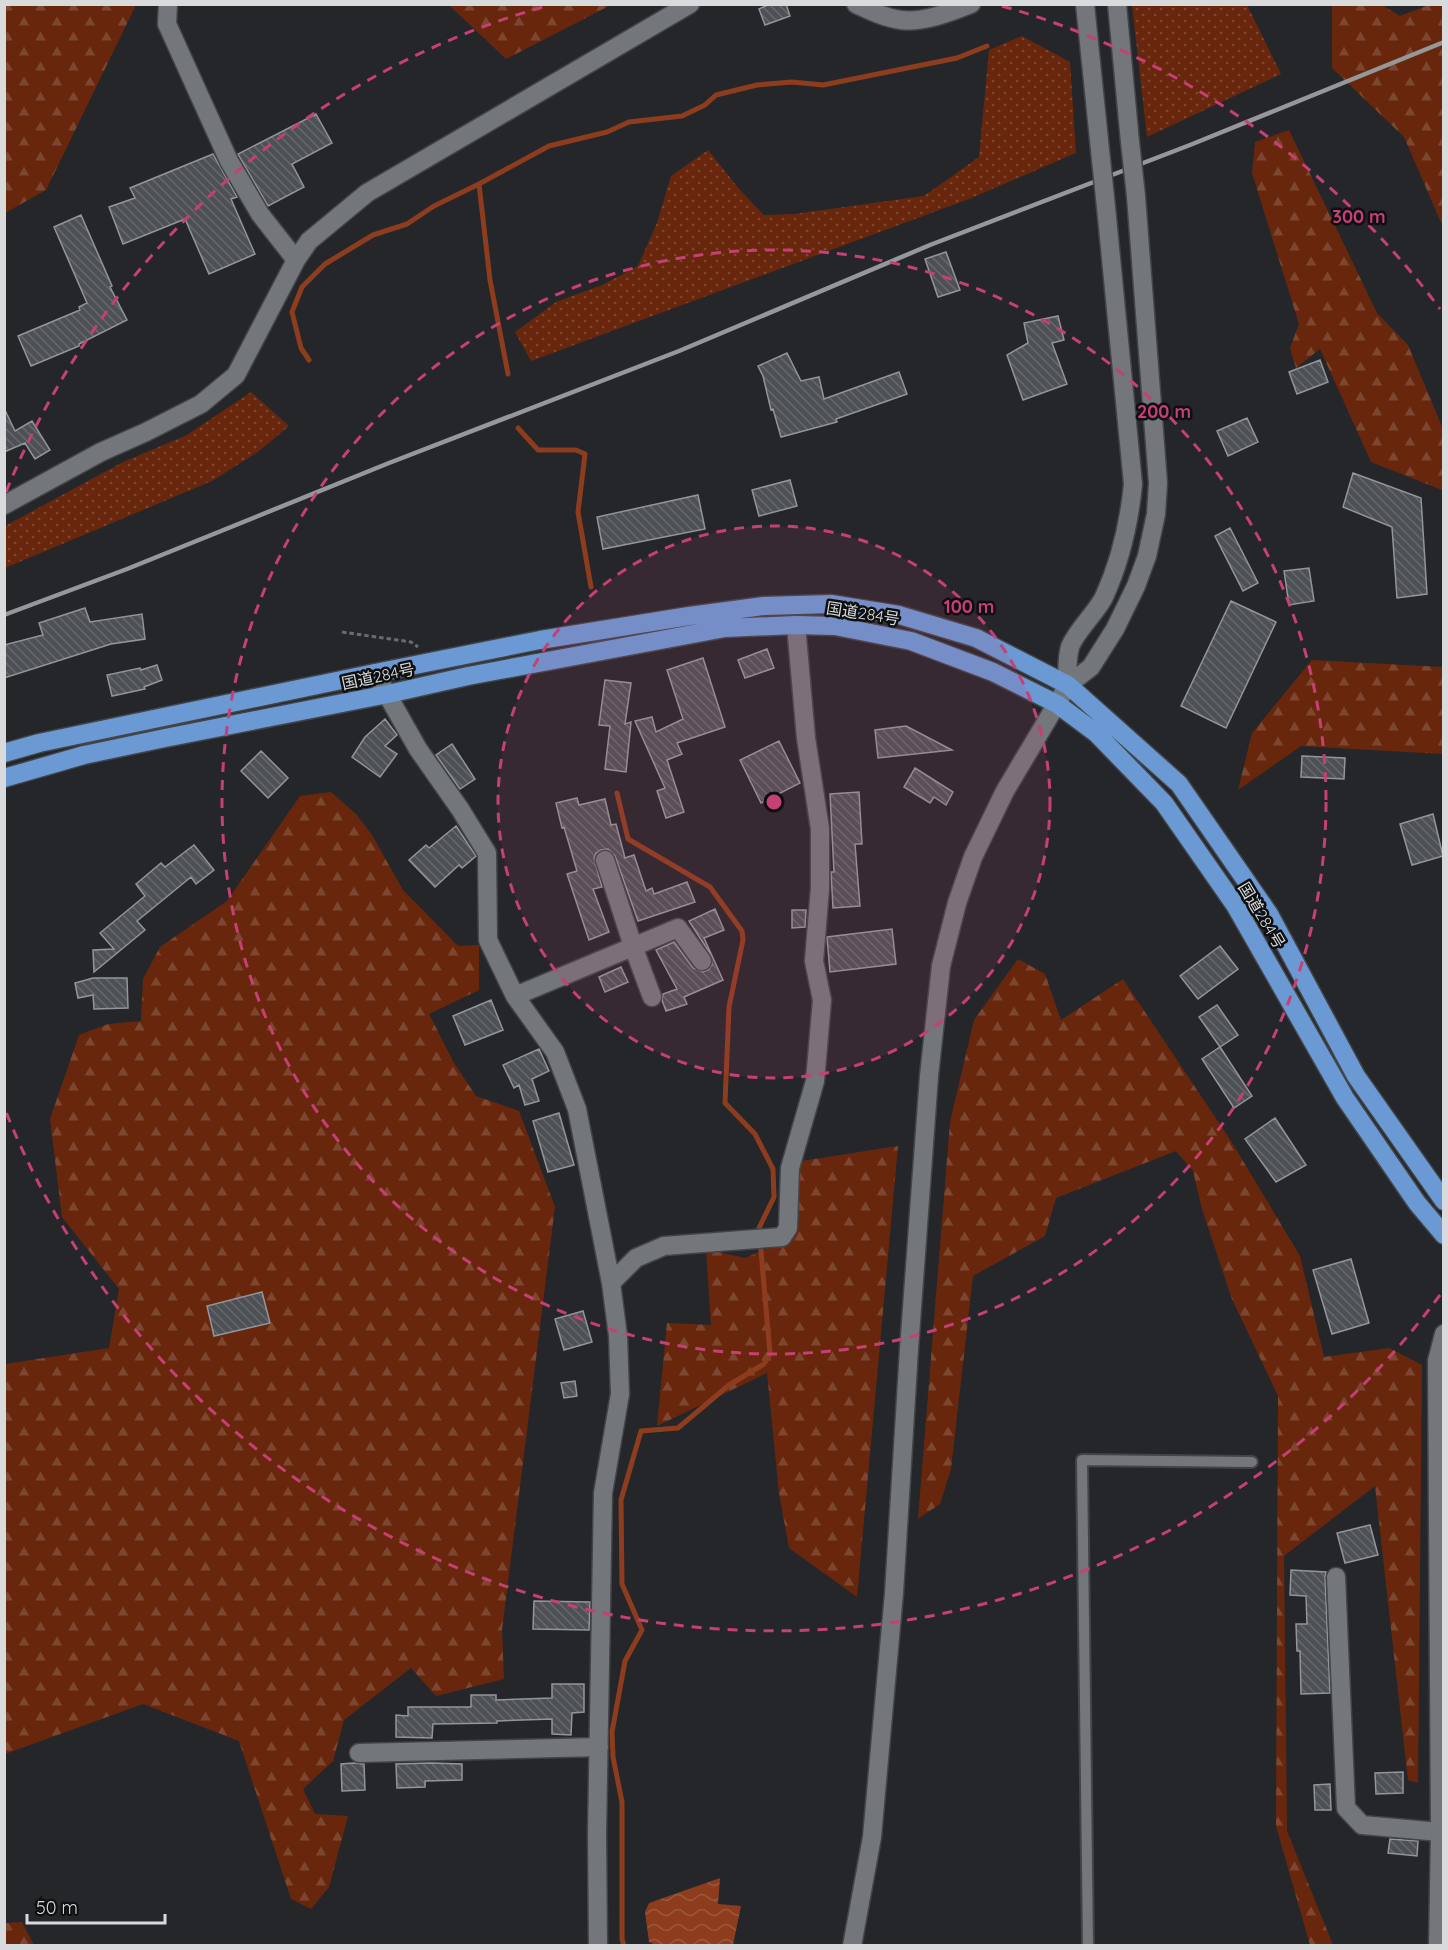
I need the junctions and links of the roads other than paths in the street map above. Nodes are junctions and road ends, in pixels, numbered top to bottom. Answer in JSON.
{"nodes":[{"id":1,"x":168,"y":4,"type":"edge"},
{"id":2,"x":690,"y":4,"type":"edge"},
{"id":3,"x":856,"y":4,"type":"edge"},
{"id":4,"x":971,"y":4,"type":"edge"},
{"id":5,"x":1085,"y":4,"type":"edge"},
{"id":6,"x":1117,"y":4,"type":"edge"},
{"id":7,"x":296,"y":260,"type":"junction"},
{"id":8,"x":4,"y":505,"type":"edge"},
{"id":9,"x":796,"y":624,"type":"junction"},
{"id":10,"x":375,"y":673,"type":"junction"},
{"id":11,"x":1068,"y":685,"type":"junction"},
{"id":12,"x":388,"y":694,"type":"junction"},
{"id":13,"x":1057,"y":704,"type":"junction"},
{"id":14,"x":4,"y":753,"type":"edge"},
{"id":15,"x":4,"y":778,"type":"edge"},
{"id":16,"x":605,"y":860,"type":"dead end"},
{"id":17,"x":633,"y":946,"type":"junction"},
{"id":18,"x":702,"y":961,"type":"dead end"},
{"id":19,"x":515,"y":996,"type":"junction"},
{"id":20,"x":652,"y":997,"type":"dead end"},
{"id":21,"x":1443,"y":1201,"type":"edge"},
{"id":22,"x":1443,"y":1235,"type":"edge"},
{"id":23,"x":611,"y":1283,"type":"junction"},
{"id":24,"x":1443,"y":1334,"type":"edge"},
{"id":25,"x":1252,"y":1462,"type":"dead end"},
{"id":26,"x":1336,"y":1577,"type":"dead end"},
{"id":27,"x":599,"y":1747,"type":"junction"},
{"id":28,"x":359,"y":1752,"type":"dead end"},
{"id":29,"x":1440,"y":1832,"type":"junction"},
{"id":30,"x":598,"y":1946,"type":"edge"},
{"id":31,"x":852,"y":1946,"type":"edge"},
{"id":32,"x":1088,"y":1946,"type":"edge"},
{"id":33,"x":1438,"y":1946,"type":"edge"}],
"edges":[{"from":1,"to":7,"type":"street"},
{"from":2,"to":7,"type":"street"},
{"from":3,"to":4,"type":"street"},
{"from":5,"to":11,"type":"street","bridge":true},
{"from":6,"to":11,"type":"street","bridge":true},
{"from":7,"to":8,"type":"street"},
{"from":9,"to":12,"type":"highway","name":"国道284号"},
{"from":9,"to":13,"type":"highway","name":"国道284号"},
{"from":9,"to":23,"type":"street"},
{"from":10,"to":11,"type":"highway","name":"国道284号"},
{"from":10,"to":12,"type":"street"},
{"from":10,"to":14,"type":"highway","name":"国道284号"},
{"from":11,"to":13,"type":"street"},
{"from":11,"to":21,"type":"highway","name":"国道284号"},
{"from":12,"to":15,"type":"highway","name":"国道284号"},
{"from":12,"to":19,"type":"street"},
{"from":13,"to":22,"type":"highway","name":"国道284号"},
{"from":13,"to":31,"type":"street"},
{"from":16,"to":17,"type":"street"},
{"from":17,"to":18,"type":"street"},
{"from":17,"to":19,"type":"street"},
{"from":17,"to":20,"type":"street"},
{"from":19,"to":23,"type":"street"},
{"from":23,"to":27,"type":"street"},
{"from":24,"to":29,"type":"street"},
{"from":25,"to":32,"type":"lane"},
{"from":26,"to":29,"type":"street"},
{"from":27,"to":28,"type":"street"},
{"from":27,"to":30,"type":"street"},
{"from":29,"to":33,"type":"street"}]}
